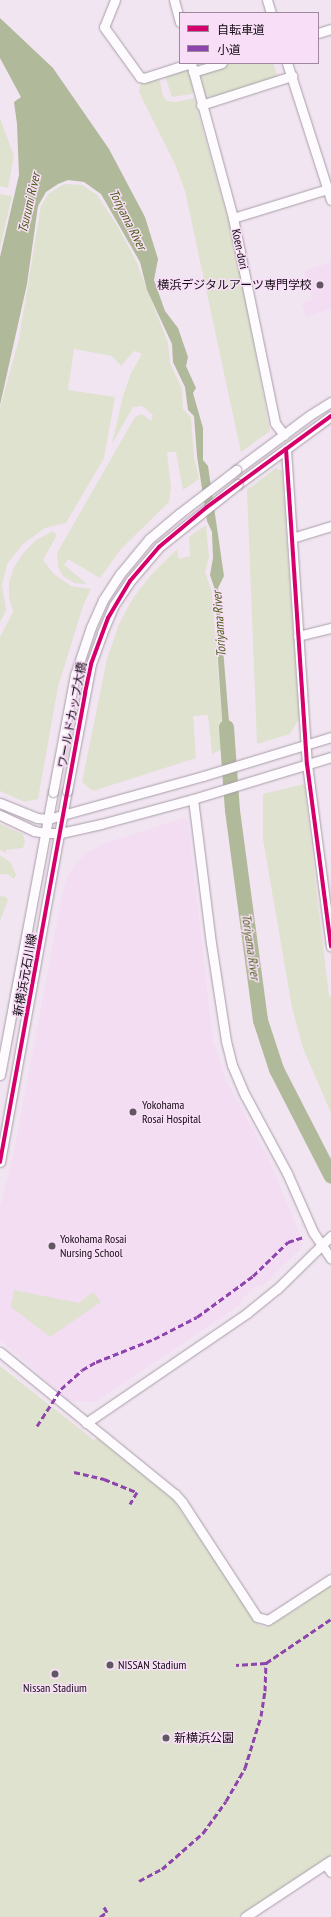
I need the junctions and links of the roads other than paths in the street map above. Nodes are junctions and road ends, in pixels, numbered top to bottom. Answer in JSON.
{"nodes":[{"id":1,"x":115,"y":0,"type":"edge"},
{"id":2,"x":174,"y":0,"type":"edge"},
{"id":3,"x":267,"y":0,"type":"edge"},
{"id":4,"x":271,"y":12,"type":"edge"},
{"id":5,"x":179,"y":18,"type":"edge"},
{"id":6,"x":331,"y":29,"type":"edge"},
{"id":7,"x":319,"y":33,"type":"edge"},
{"id":8,"x":212,"y":64,"type":"edge"},
{"id":9,"x":287,"y":64,"type":"edge"},
{"id":10,"x":192,"y":66,"type":"edge"},
{"id":11,"x":292,"y":76,"type":"junction"},
{"id":12,"x":202,"y":105,"type":"junction"},
{"id":13,"x":328,"y":189,"type":"junction"},
{"id":14,"x":331,"y":200,"type":"edge"},
{"id":15,"x":233,"y":218,"type":"junction"},
{"id":16,"x":331,"y":402,"type":"edge"},
{"id":17,"x":331,"y":416,"type":"edge"},
{"id":18,"x":284,"y":435,"type":"junction"},
{"id":19,"x":286,"y":449,"type":"junction"},
{"id":20,"x":331,"y":526,"type":"edge"},
{"id":21,"x":292,"y":538,"type":"junction"},
{"id":22,"x":331,"y":628,"type":"edge"},
{"id":23,"x":298,"y":636,"type":"junction"},
{"id":24,"x":331,"y":737,"type":"edge"},
{"id":25,"x":305,"y":745,"type":"junction"},
{"id":26,"x":331,"y":757,"type":"edge"},
{"id":27,"x":307,"y":764,"type":"junction"},
{"id":28,"x":68,"y":791,"type":"joint"},
{"id":29,"x":53,"y":792,"type":"joint"},
{"id":30,"x":194,"y":799,"type":"junction"},
{"id":31,"x":0,"y":803,"type":"edge"},
{"id":32,"x":0,"y":815,"type":"edge"},
{"id":33,"x":64,"y":815,"type":"junction"},
{"id":34,"x":48,"y":819,"type":"junction"},
{"id":35,"x":45,"y":833,"type":"junction"},
{"id":36,"x":61,"y":833,"type":"junction"},
{"id":37,"x":327,"y":871,"type":"edge"},
{"id":38,"x":331,"y":946,"type":"edge"},
{"id":39,"x":0,"y":1075,"type":"edge"},
{"id":40,"x":0,"y":1162,"type":"edge"},
{"id":41,"x":331,"y":1236,"type":"edge"},
{"id":42,"x":322,"y":1245,"type":"junction"},
{"id":43,"x":331,"y":1259,"type":"edge"},
{"id":44,"x":0,"y":1352,"type":"edge"},
{"id":45,"x":86,"y":1423,"type":"junction"},
{"id":46,"x":331,"y":1579,"type":"edge"},
{"id":47,"x":328,"y":1862,"type":"edge"},
{"id":48,"x":331,"y":1872,"type":"edge"},
{"id":49,"x":245,"y":1917,"type":"edge"}],
"edges":[{"from":1,"to":10,"type":"street"},
{"from":2,"to":5,"type":"street"},
{"from":3,"to":4,"type":"street"},
{"from":6,"to":7,"type":"street"},
{"from":8,"to":10,"type":"street"},
{"from":9,"to":11,"type":"street"},
{"from":10,"to":12,"type":"street","name":"Koen-dori"},
{"from":11,"to":12,"type":"street"},
{"from":11,"to":13,"type":"street"},
{"from":12,"to":15,"type":"street","name":"Koen-dori"},
{"from":13,"to":14,"type":"street"},
{"from":13,"to":15,"type":"street"},
{"from":15,"to":18,"type":"street","name":"Koen-dori"},
{"from":16,"to":18,"type":"street","name":"ワールドカップ大橋"},
{"from":17,"to":19,"type":"street","name":"ワールドカップ大橋"},
{"from":18,"to":29,"type":"street","name":"ワールドカップ大橋","bridge":true},
{"from":19,"to":21,"type":"street"},
{"from":19,"to":28,"type":"street","name":"ワールドカップ大橋","bridge":true},
{"from":20,"to":21,"type":"street"},
{"from":21,"to":23,"type":"street"},
{"from":22,"to":23,"type":"street"},
{"from":23,"to":25,"type":"street"},
{"from":24,"to":25,"type":"street"},
{"from":25,"to":27,"type":"street"},
{"from":25,"to":33,"type":"street"},
{"from":26,"to":27,"type":"street"},
{"from":27,"to":30,"type":"street"},
{"from":27,"to":37,"type":"street"},
{"from":28,"to":33,"type":"street","name":"新横浜元石川線"},
{"from":29,"to":34,"type":"street","name":"新横浜元石川線"},
{"from":30,"to":36,"type":"street"},
{"from":30,"to":42,"type":"street"},
{"from":31,"to":34,"type":"street"},
{"from":32,"to":35,"type":"street"},
{"from":33,"to":34,"type":"street"},
{"from":33,"to":36,"type":"street","name":"新横浜元石川線"},
{"from":34,"to":35,"type":"street","name":"新横浜元石川線"},
{"from":35,"to":36,"type":"street"},
{"from":35,"to":39,"type":"street","name":"新横浜元石川線"},
{"from":36,"to":40,"type":"street","name":"新横浜元石川線"},
{"from":37,"to":38,"type":"street"},
{"from":41,"to":42,"type":"street"},
{"from":42,"to":43,"type":"street"},
{"from":42,"to":45,"type":"street"},
{"from":44,"to":45,"type":"street"},
{"from":45,"to":46,"type":"street"},
{"from":47,"to":48,"type":"street"},
{"from":47,"to":49,"type":"street"}]}
